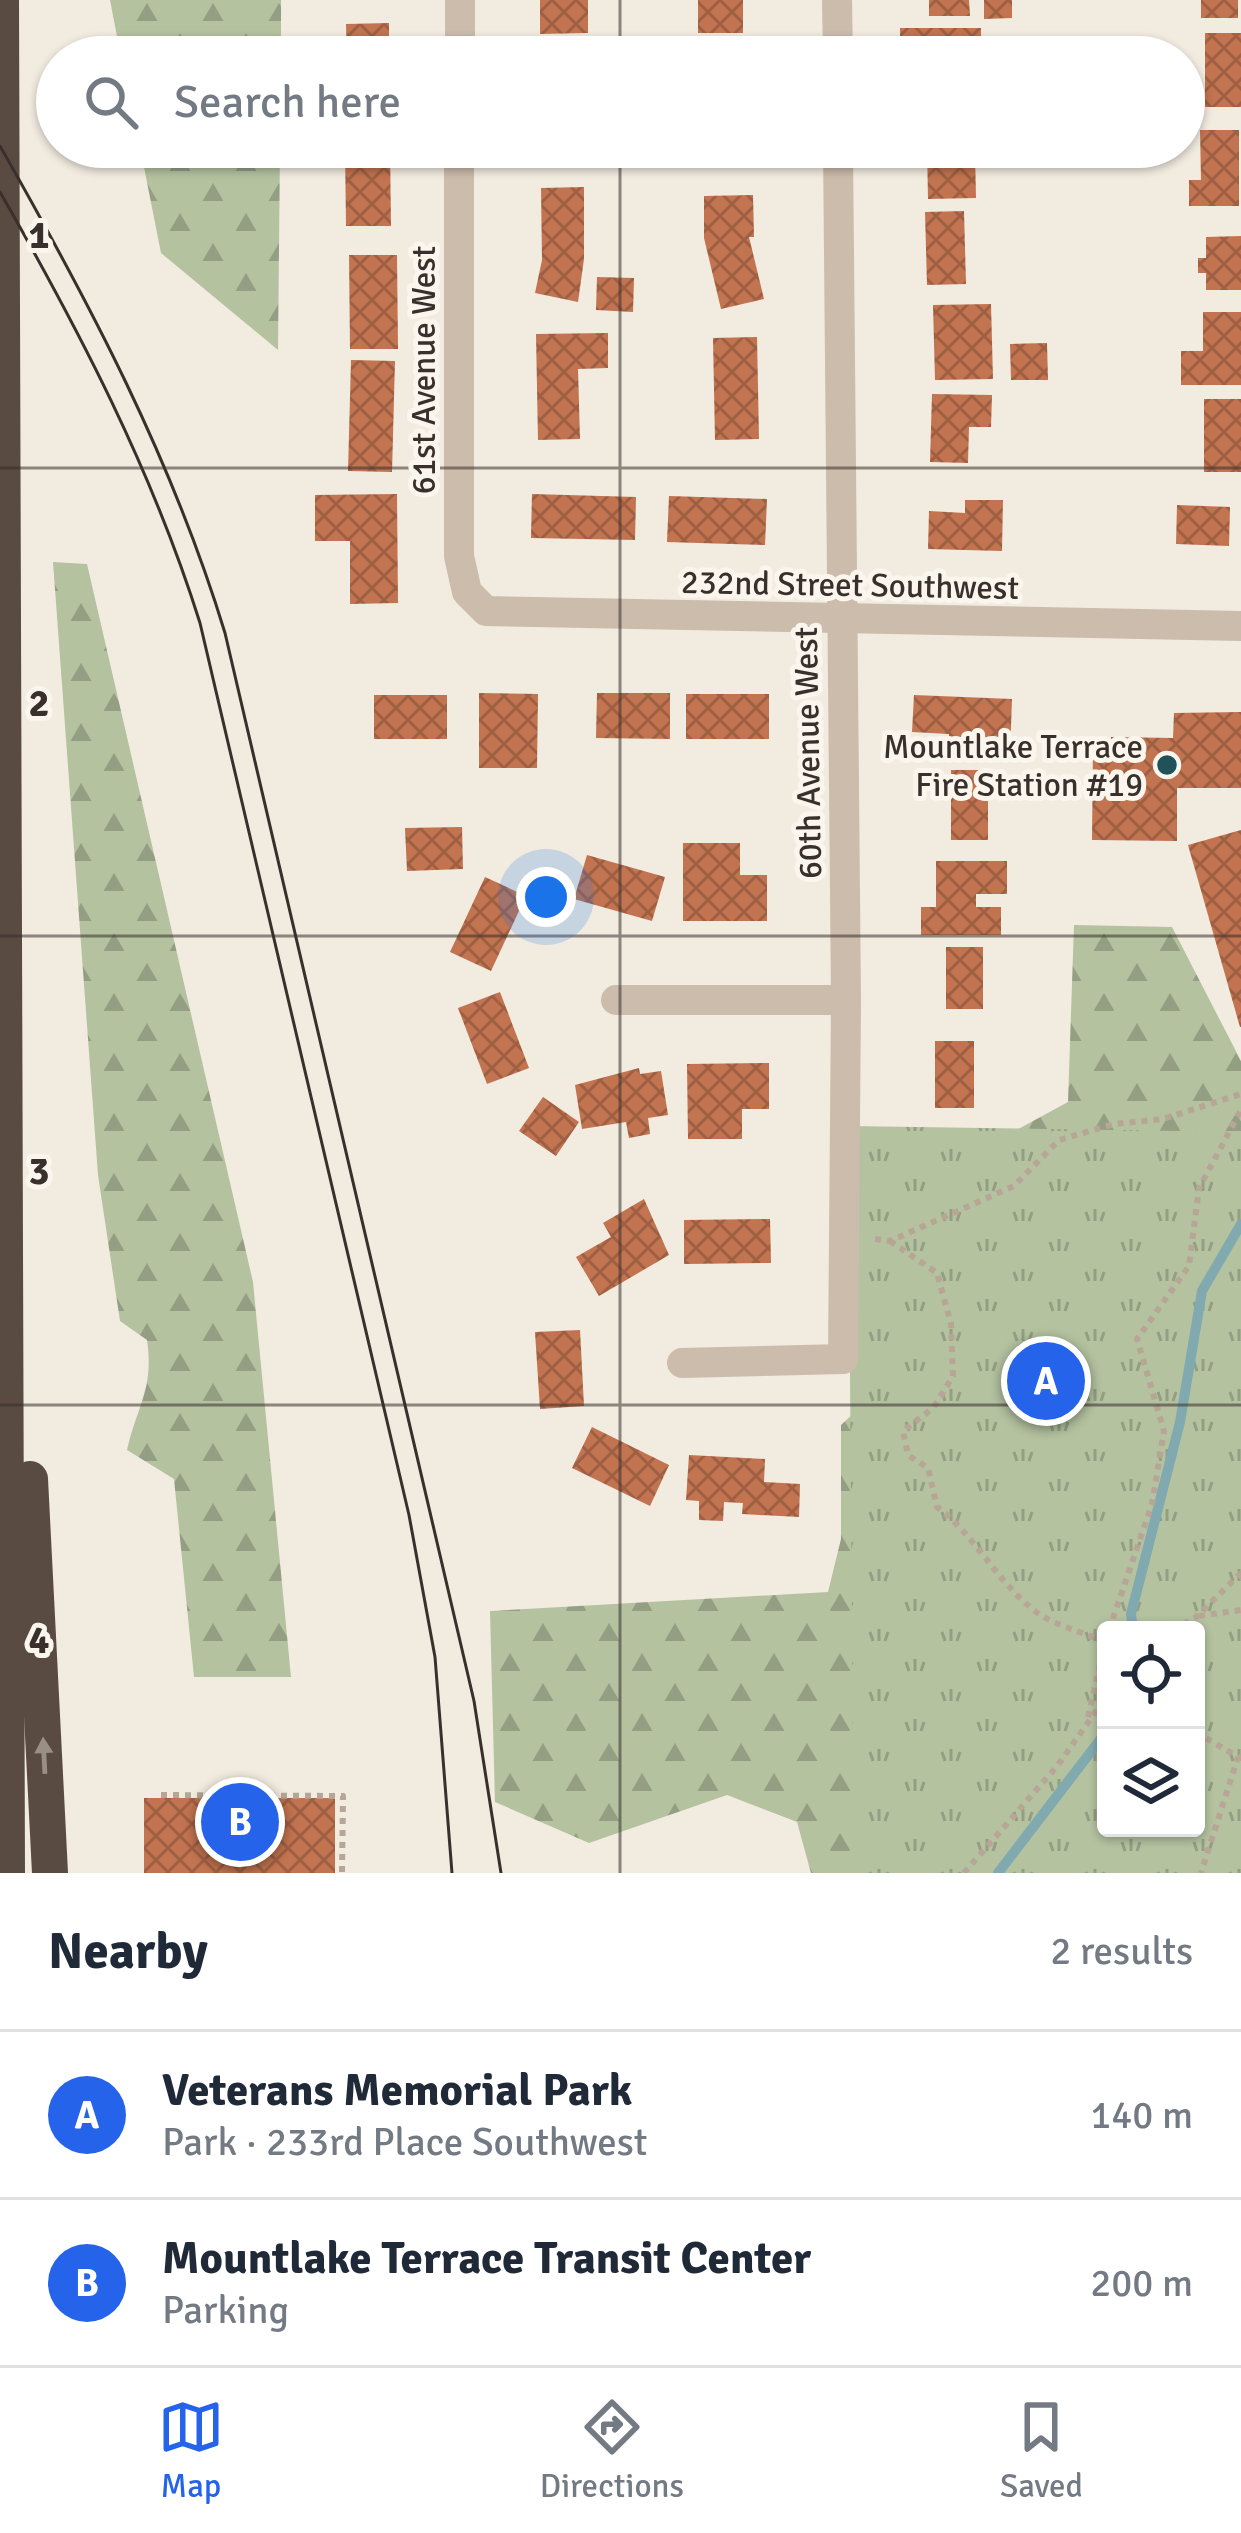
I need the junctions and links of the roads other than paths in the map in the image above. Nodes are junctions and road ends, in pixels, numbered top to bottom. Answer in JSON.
{"nodes":[{"id":1,"x":1,"y":0,"type":"edge"},
{"id":2,"x":460,"y":0,"type":"edge"},
{"id":3,"x":837,"y":0,"type":"edge"},
{"id":4,"x":460,"y":36,"type":"edge"},
{"id":5,"x":838,"y":36,"type":"edge"},
{"id":6,"x":459,"y":168,"type":"edge"},
{"id":7,"x":838,"y":168,"type":"edge"},
{"id":8,"x":467,"y":592,"type":"joint"},
{"id":9,"x":842,"y":620,"type":"junction"},
{"id":10,"x":1241,"y":626,"type":"edge"},
{"id":11,"x":4,"y":948,"type":"junction"},
{"id":12,"x":616,"y":1000,"type":"dead end"},
{"id":13,"x":846,"y":1000,"type":"junction"},
{"id":14,"x":682,"y":1363,"type":"dead end"},
{"id":15,"x":7,"y":1873,"type":"edge"},
{"id":16,"x":50,"y":1873,"type":"edge"}],
"edges":[{"from":1,"to":11,"type":"highway"},
{"from":2,"to":4,"type":"street"},
{"from":3,"to":5,"type":"street"},
{"from":6,"to":8,"type":"street","name":"61st Avenue West"},
{"from":7,"to":9,"type":"street","name":"60th Avenue West"},
{"from":8,"to":9,"type":"street","name":"232nd Street Southwest"},
{"from":9,"to":10,"type":"street","name":"232nd Street Southwest"},
{"from":9,"to":13,"type":"street","name":"60th Avenue West"},
{"from":11,"to":15,"type":"highway"},
{"from":16,"to":11,"type":"highway","one_way":true},
{"from":12,"to":13,"type":"street"},
{"from":13,"to":14,"type":"street","name":"60th Avenue West"}]}
